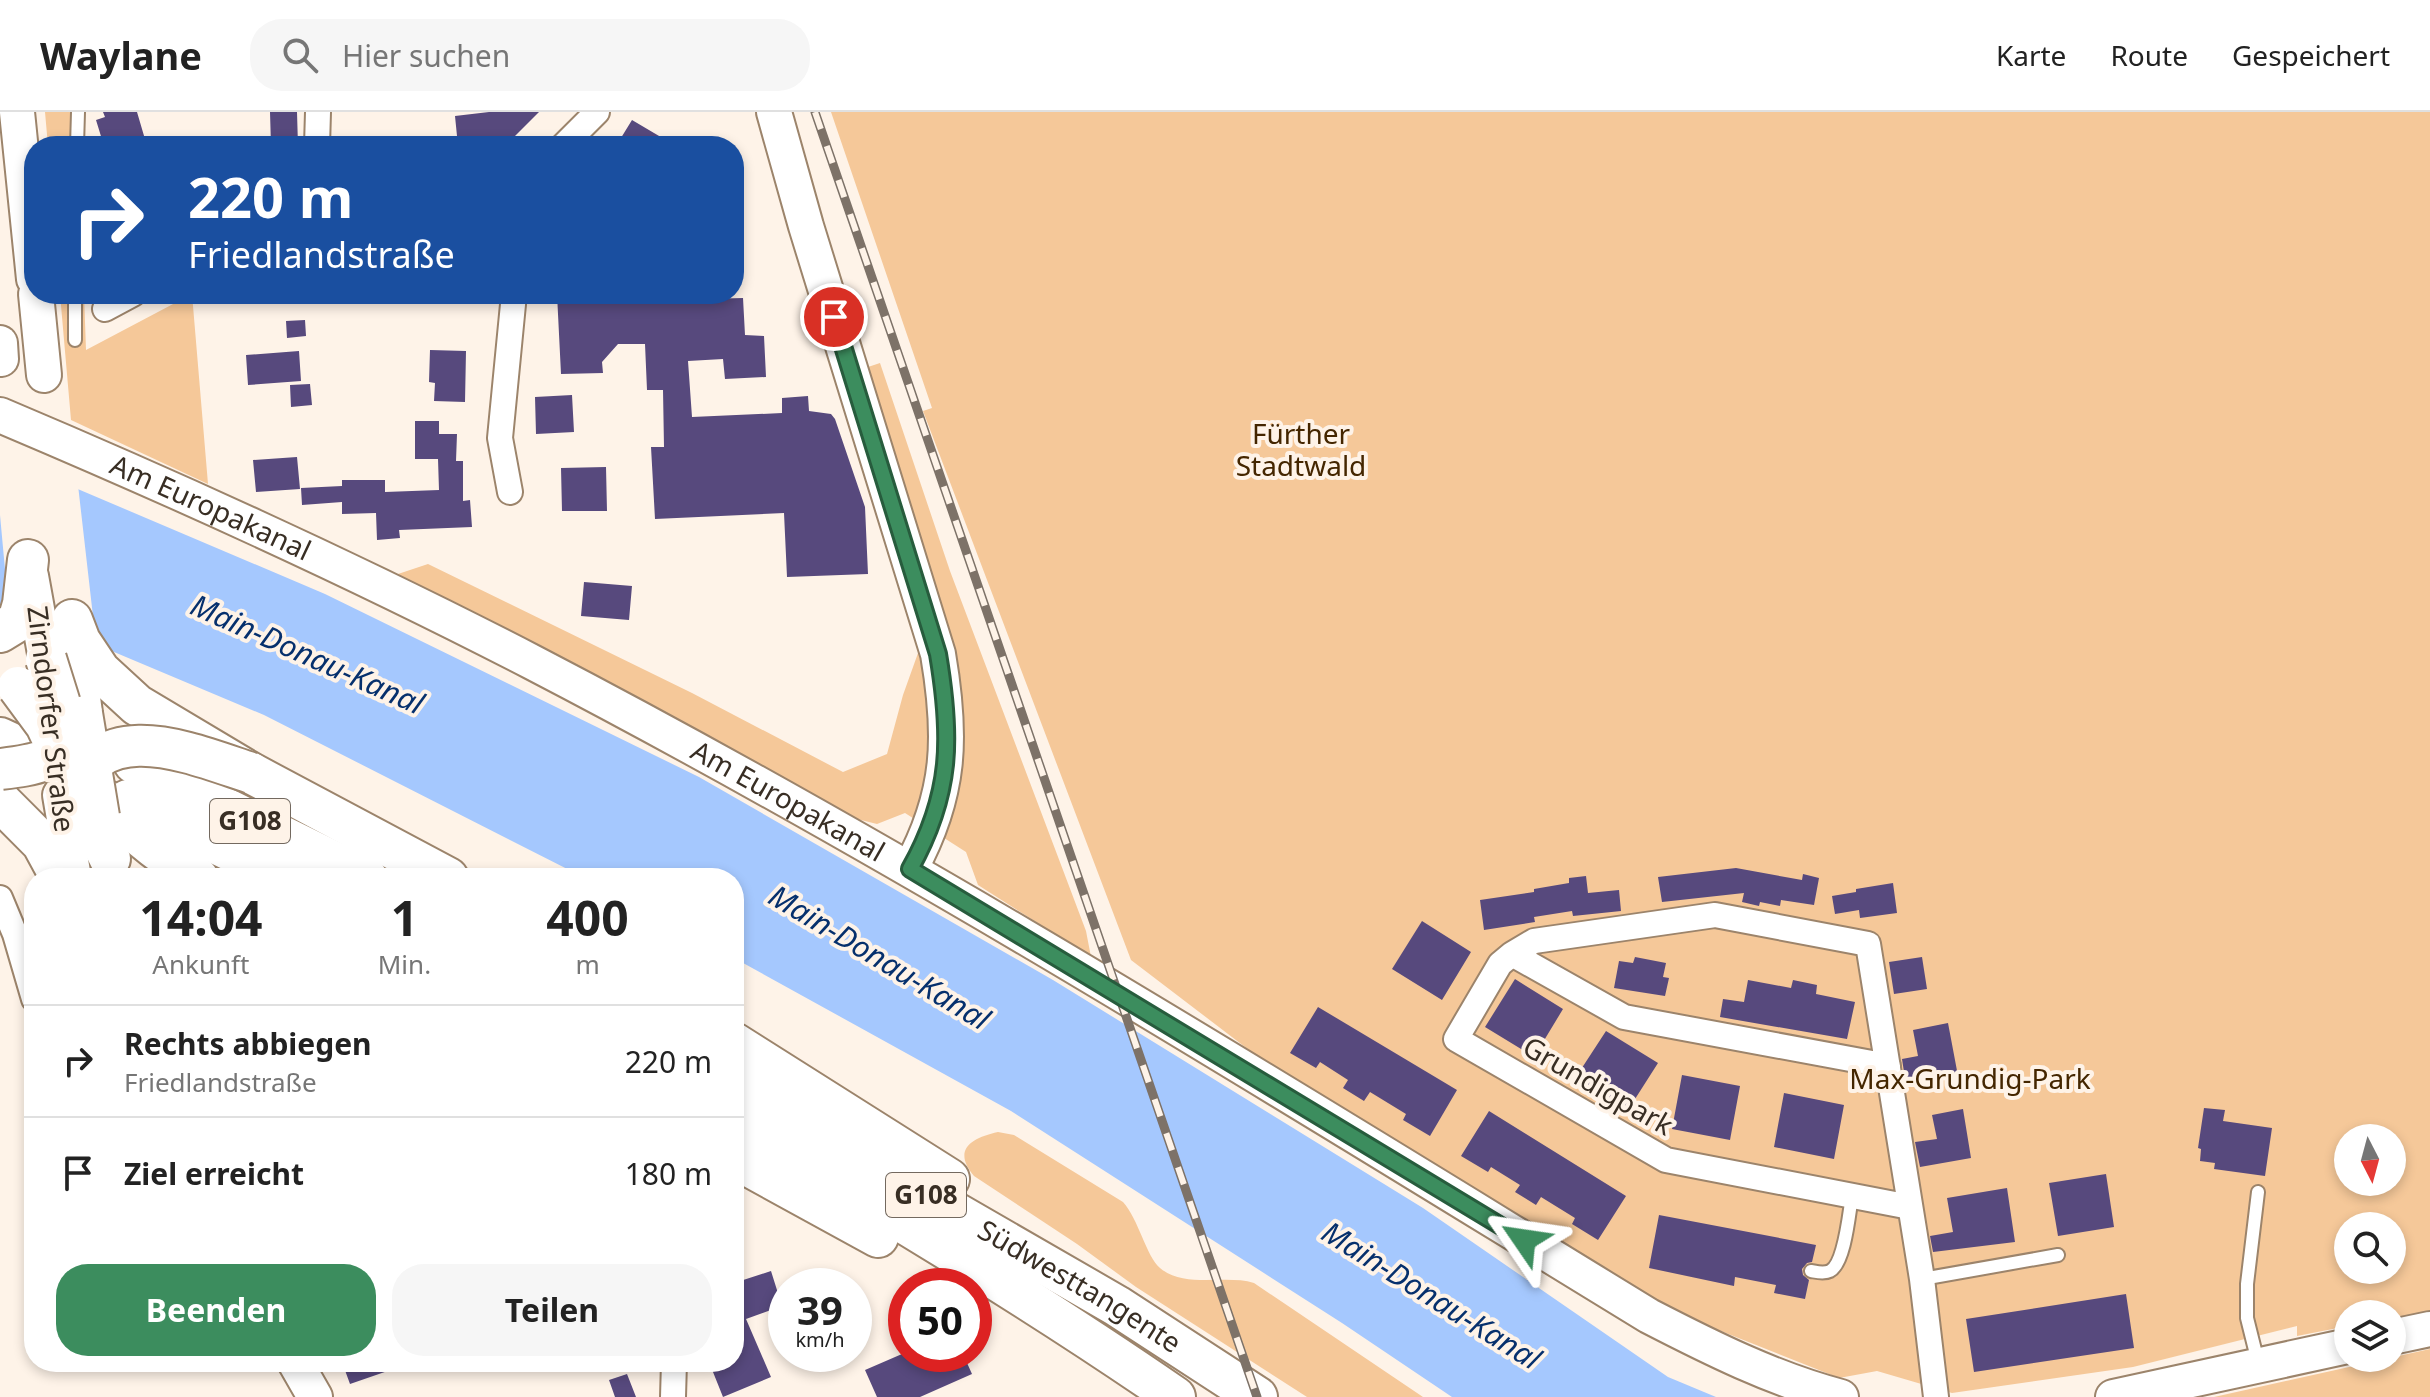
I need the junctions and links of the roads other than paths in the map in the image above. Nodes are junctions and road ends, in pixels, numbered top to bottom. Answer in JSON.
{"nodes":[{"id":1,"x":17,"y":112,"type":"edge"},
{"id":2,"x":78,"y":112,"type":"edge"},
{"id":3,"x":318,"y":112,"type":"edge"},
{"id":4,"x":597,"y":112,"type":"edge"},
{"id":5,"x":774,"y":112,"type":"edge"},
{"id":6,"x":77,"y":136,"type":"edge"},
{"id":7,"x":317,"y":136,"type":"edge"},
{"id":8,"x":573,"y":136,"type":"edge"},
{"id":9,"x":24,"y":181,"type":"edge"},
{"id":10,"x":37,"y":304,"type":"edge"},
{"id":11,"x":75,"y":304,"type":"edge"},
{"id":12,"x":114,"y":304,"type":"edge"},
{"id":13,"x":513,"y":304,"type":"edge"},
{"id":14,"x":105,"y":309,"type":"dead end"},
{"id":15,"x":75,"y":340,"type":"dead end"},
{"id":16,"x":44,"y":375,"type":"dead end"},
{"id":17,"x":0,"y":415,"type":"edge"},
{"id":18,"x":510,"y":492,"type":"dead end"},
{"id":19,"x":28,"y":560,"type":"joint"},
{"id":20,"x":72,"y":620,"type":"joint"},
{"id":21,"x":0,"y":632,"type":"edge"},
{"id":22,"x":46,"y":659,"type":"joint"},
{"id":23,"x":3,"y":737,"type":"edge"},
{"id":24,"x":255,"y":775,"type":"junction"},
{"id":25,"x":89,"y":789,"type":"edge"},
{"id":26,"x":56,"y":868,"type":"edge"},
{"id":27,"x":76,"y":868,"type":"edge"},
{"id":28,"x":182,"y":868,"type":"edge"},
{"id":29,"x":264,"y":868,"type":"edge"},
{"id":30,"x":336,"y":868,"type":"edge"},
{"id":31,"x":429,"y":868,"type":"edge"},
{"id":32,"x":910,"y":869,"type":"junction"},
{"id":33,"x":0,"y":898,"type":"edge"},
{"id":34,"x":1512,"y":954,"type":"junction"},
{"id":35,"x":24,"y":965,"type":"edge"},
{"id":36,"x":744,"y":1049,"type":"edge"},
{"id":37,"x":1888,"y":1066,"type":"junction"},
{"id":38,"x":744,"y":1091,"type":"edge"},
{"id":39,"x":744,"y":1129,"type":"edge"},
{"id":40,"x":744,"y":1163,"type":"edge"},
{"id":41,"x":2258,"y":1192,"type":"dead end"},
{"id":42,"x":1852,"y":1196,"type":"junction"},
{"id":43,"x":1910,"y":1207,"type":"junction"},
{"id":44,"x":2058,"y":1255,"type":"dead end"},
{"id":45,"x":1811,"y":1271,"type":"dead end"},
{"id":46,"x":1922,"y":1279,"type":"junction"},
{"id":47,"x":1117,"y":1306,"type":"junction"},
{"id":48,"x":1068,"y":1326,"type":"junction"},
{"id":49,"x":2430,"y":1329,"type":"edge"},
{"id":50,"x":2406,"y":1334,"type":"edge"},
{"id":51,"x":2334,"y":1349,"type":"edge"},
{"id":52,"x":2258,"y":1366,"type":"junction"},
{"id":53,"x":301,"y":1372,"type":"edge"},
{"id":54,"x":674,"y":1372,"type":"edge"},
{"id":55,"x":315,"y":1397,"type":"edge"},
{"id":56,"x":673,"y":1397,"type":"edge"},
{"id":57,"x":1175,"y":1397,"type":"edge"},
{"id":58,"x":1257,"y":1397,"type":"edge"},
{"id":59,"x":1841,"y":1397,"type":"edge"},
{"id":60,"x":1936,"y":1397,"type":"edge"},
{"id":61,"x":2113,"y":1397,"type":"edge"}],
"edges":[{"from":1,"to":9,"type":"main road"},
{"from":2,"to":6,"type":"lane"},
{"from":3,"to":7,"type":"street"},
{"from":4,"to":8,"type":"street"},
{"from":5,"to":32,"type":"main road"},
{"from":10,"to":16,"type":"main road"},
{"from":11,"to":15,"type":"lane"},
{"from":12,"to":14,"type":"street"},
{"from":13,"to":18,"type":"street"},
{"from":17,"to":32,"type":"main road","name":"Am Europakanal"},
{"from":19,"to":21,"type":"highway"},
{"from":19,"to":22,"type":"main road","name":"Zirndorfer Straße"},
{"from":20,"to":24,"type":"highway","bridge":true},
{"from":20,"to":25,"type":"main road","name":"Zirndorfer Straße"},
{"from":22,"to":25,"type":"highway","bridge":true},
{"from":23,"to":25,"type":"highway","bridge":true},
{"from":23,"to":25,"type":"highway","bridge":true},
{"from":23,"to":26,"type":"highway"},
{"from":24,"to":25,"type":"highway","bridge":true},
{"from":24,"to":31,"type":"highway"},
{"from":25,"to":27,"type":"main road","name":"Zirndorfer Straße"},
{"from":25,"to":28,"type":"highway"},
{"from":25,"to":29,"type":"highway","number":"G108"},
{"from":25,"to":30,"type":"highway","number":"G108"},
{"from":32,"to":59,"type":"main road","name":"Am Europakanal"},
{"from":33,"to":35,"type":"street"},
{"from":34,"to":37,"type":"street"},
{"from":34,"to":37,"type":"street","name":"Grundigpark"},
{"from":34,"to":42,"type":"street","name":"Grundigpark"},
{"from":36,"to":47,"type":"highway"},
{"from":37,"to":43,"type":"street","name":"Grundigpark"},
{"from":38,"to":47,"type":"highway","name":"Südwesttangente","number":"G108"},
{"from":39,"to":48,"type":"highway","name":"Südwesttangente","number":"G108"},
{"from":40,"to":48,"type":"highway"},
{"from":41,"to":52,"type":"lane"},
{"from":42,"to":43,"type":"street","name":"Grundigpark"},
{"from":42,"to":45,"type":"lane"},
{"from":43,"to":46,"type":"street","name":"Grundigpark"},
{"from":44,"to":46,"type":"lane"},
{"from":46,"to":60,"type":"street","name":"Grundigpark"},
{"from":47,"to":58,"type":"highway","name":"Südwesttangente","number":"G108"},
{"from":48,"to":57,"type":"highway","name":"Südwesttangente","number":"G108"},
{"from":49,"to":50,"type":"main road"},
{"from":51,"to":52,"type":"main road"},
{"from":52,"to":61,"type":"main road"},
{"from":53,"to":55,"type":"main road"},
{"from":54,"to":56,"type":"street"}]}
